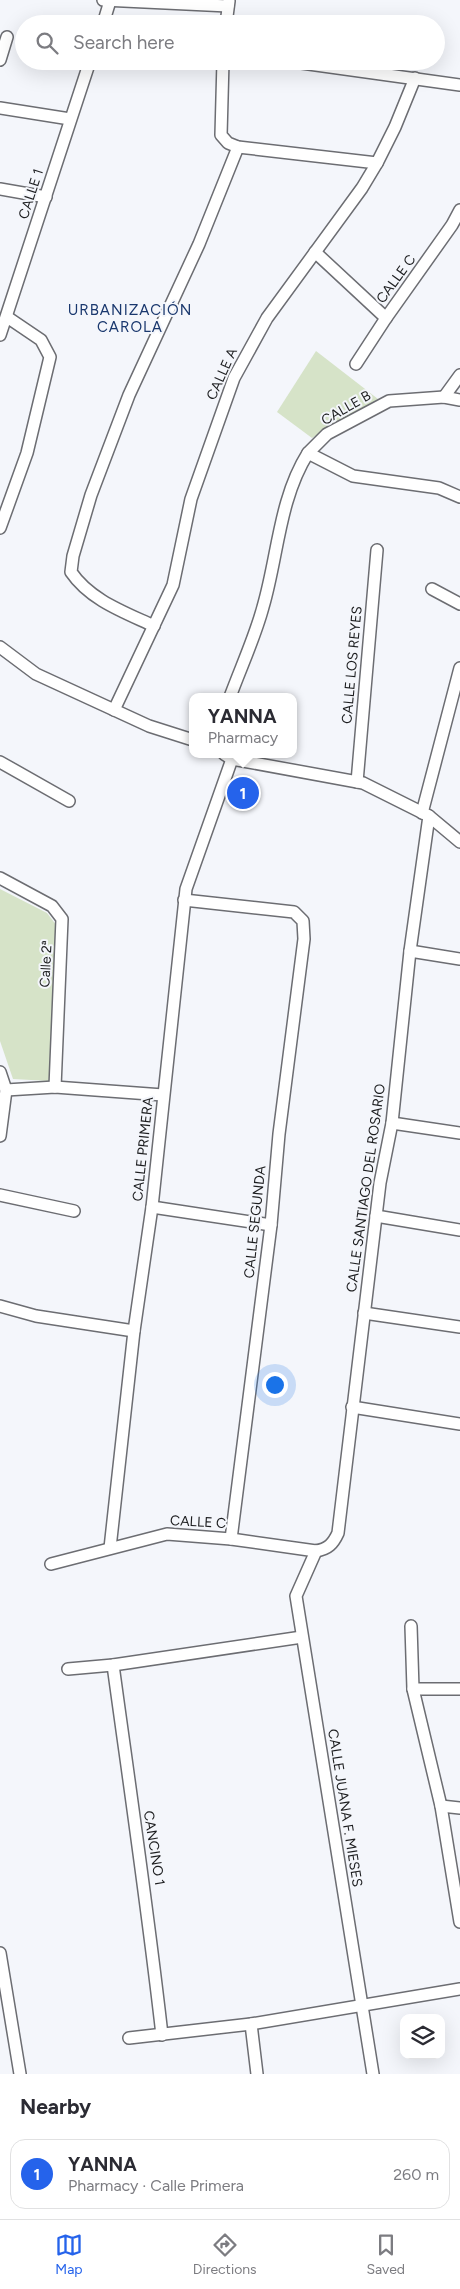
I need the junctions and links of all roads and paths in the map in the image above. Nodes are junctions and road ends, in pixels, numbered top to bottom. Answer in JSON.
{"nodes":[{"id":1,"x":106,"y":1,"type":"edge"},
{"id":2,"x":143,"y":1,"type":"edge"},
{"id":3,"x":228,"y":3,"type":"edge"},
{"id":4,"x":104,"y":15,"type":"edge"},
{"id":5,"x":7,"y":37,"type":"dead end"},
{"id":6,"x":0,"y":60,"type":"edge"},
{"id":7,"x":87,"y":70,"type":"edge"},
{"id":8,"x":223,"y":70,"type":"edge"},
{"id":9,"x":355,"y":70,"type":"edge"},
{"id":10,"x":415,"y":78,"type":"junction"},
{"id":11,"x":460,"y":85,"type":"edge"},
{"id":12,"x":0,"y":108,"type":"edge"},
{"id":13,"x":70,"y":120,"type":"junction"},
{"id":14,"x":238,"y":147,"type":"junction"},
{"id":15,"x":376,"y":164,"type":"junction"},
{"id":16,"x":0,"y":189,"type":"edge"},
{"id":17,"x":46,"y":196,"type":"junction"},
{"id":18,"x":460,"y":210,"type":"edge"},
{"id":19,"x":315,"y":252,"type":"junction"},
{"id":20,"x":7,"y":317,"type":"junction"},
{"id":21,"x":386,"y":318,"type":"junction"},
{"id":22,"x":0,"y":335,"type":"edge"},
{"id":23,"x":356,"y":364,"type":"dead end"},
{"id":24,"x":460,"y":375,"type":"edge"},
{"id":25,"x":444,"y":397,"type":"junction"},
{"id":26,"x":460,"y":400,"type":"edge"},
{"id":27,"x":308,"y":453,"type":"junction"},
{"id":28,"x":460,"y":497,"type":"edge"},
{"id":29,"x":0,"y":528,"type":"edge"},
{"id":30,"x":377,"y":550,"type":"dead end"},
{"id":31,"x":432,"y":588,"type":"dead end"},
{"id":32,"x":460,"y":604,"type":"edge"},
{"id":33,"x":154,"y":626,"type":"junction"},
{"id":34,"x":0,"y":646,"type":"edge"},
{"id":35,"x":460,"y":668,"type":"edge"},
{"id":36,"x":231,"y":693,"type":"edge"},
{"id":37,"x":114,"y":710,"type":"junction"},
{"id":38,"x":189,"y":739,"type":"edge"},
{"id":39,"x":228,"y":758,"type":"edge"},
{"id":40,"x":233,"y":758,"type":"edge"},
{"id":41,"x":0,"y":762,"type":"edge"},
{"id":42,"x":357,"y":782,"type":"junction"},
{"id":43,"x":69,"y":802,"type":"dead end"},
{"id":44,"x":425,"y":814,"type":"junction"},
{"id":45,"x":460,"y":842,"type":"edge"},
{"id":46,"x":0,"y":878,"type":"edge"},
{"id":47,"x":184,"y":900,"type":"junction"},
{"id":48,"x":410,"y":951,"type":"junction"},
{"id":49,"x":460,"y":959,"type":"edge"},
{"id":50,"x":0,"y":1072,"type":"edge"},
{"id":51,"x":55,"y":1087,"type":"junction"},
{"id":52,"x":6,"y":1090,"type":"junction"},
{"id":53,"x":163,"y":1095,"type":"junction"},
{"id":54,"x":392,"y":1122,"type":"junction"},
{"id":55,"x":460,"y":1133,"type":"edge"},
{"id":56,"x":0,"y":1136,"type":"edge"},
{"id":57,"x":0,"y":1195,"type":"edge"},
{"id":58,"x":152,"y":1207,"type":"junction"},
{"id":59,"x":74,"y":1211,"type":"dead end"},
{"id":60,"x":376,"y":1216,"type":"junction"},
{"id":61,"x":271,"y":1225,"type":"junction"},
{"id":62,"x":460,"y":1230,"type":"edge"},
{"id":63,"x":0,"y":1306,"type":"edge"},
{"id":64,"x":364,"y":1313,"type":"junction"},
{"id":65,"x":460,"y":1327,"type":"edge"},
{"id":66,"x":134,"y":1331,"type":"junction"},
{"id":67,"x":352,"y":1407,"type":"junction"},
{"id":68,"x":460,"y":1424,"type":"edge"},
{"id":69,"x":231,"y":1539,"type":"junction"},
{"id":70,"x":110,"y":1548,"type":"junction"},
{"id":71,"x":316,"y":1551,"type":"junction"},
{"id":72,"x":51,"y":1564,"type":"dead end"},
{"id":73,"x":411,"y":1626,"type":"dead end"},
{"id":74,"x":302,"y":1637,"type":"junction"},
{"id":75,"x":113,"y":1666,"type":"junction"},
{"id":76,"x":68,"y":1670,"type":"dead end"},
{"id":77,"x":460,"y":1688,"type":"edge"},
{"id":78,"x":413,"y":1689,"type":"junction"},
{"id":79,"x":441,"y":1806,"type":"junction"},
{"id":80,"x":460,"y":1808,"type":"edge"},
{"id":81,"x":460,"y":1922,"type":"edge"},
{"id":82,"x":0,"y":1953,"type":"edge"},
{"id":83,"x":460,"y":1989,"type":"edge"},
{"id":84,"x":362,"y":2007,"type":"junction"},
{"id":85,"x":251,"y":2024,"type":"junction"},
{"id":86,"x":162,"y":2035,"type":"junction"},
{"id":87,"x":128,"y":2038,"type":"dead end"},
{"id":88,"x":20,"y":2074,"type":"edge"},
{"id":89,"x":257,"y":2074,"type":"edge"},
{"id":90,"x":373,"y":2074,"type":"edge"}],
"edges":[{"from":1,"to":2,"type":"street"},
{"from":1,"to":4,"type":"street"},
{"from":2,"to":3,"type":"street"},
{"from":5,"to":6,"type":"street"},
{"from":7,"to":13,"type":"street","name":"CALLE 1"},
{"from":8,"to":14,"type":"street"},
{"from":9,"to":10,"type":"street"},
{"from":10,"to":11,"type":"street"},
{"from":10,"to":15,"type":"street","name":"CALLE A"},
{"from":12,"to":13,"type":"street"},
{"from":13,"to":17,"type":"street","name":"CALLE 1"},
{"from":14,"to":15,"type":"street"},
{"from":14,"to":33,"type":"street"},
{"from":15,"to":19,"type":"street","name":"CALLE A"},
{"from":16,"to":17,"type":"street"},
{"from":17,"to":20,"type":"street","name":"CALLE 1"},
{"from":18,"to":21,"type":"street","name":"CALLE C"},
{"from":19,"to":21,"type":"street"},
{"from":19,"to":33,"type":"street","name":"CALLE A"},
{"from":20,"to":22,"type":"street","name":"CALLE 1"},
{"from":20,"to":29,"type":"street"},
{"from":21,"to":23,"type":"street","name":"CALLE C"},
{"from":24,"to":25,"type":"street"},
{"from":25,"to":26,"type":"street"},
{"from":25,"to":27,"type":"street","name":"CALLE B"},
{"from":27,"to":28,"type":"street"},
{"from":27,"to":36,"type":"street"},
{"from":30,"to":42,"type":"street","name":"CALLE LOS REYES"},
{"from":31,"to":32,"type":"street"},
{"from":33,"to":37,"type":"street","name":"CALLE A"},
{"from":34,"to":37,"type":"street"},
{"from":35,"to":44,"type":"street","name":"CALLE SANTIAGO DEL ROSARIO"},
{"from":37,"to":38,"type":"street"},
{"from":39,"to":47,"type":"street","name":"CALLE PRIMERA"},
{"from":40,"to":42,"type":"street"},
{"from":41,"to":43,"type":"street"},
{"from":42,"to":44,"type":"street"},
{"from":44,"to":45,"type":"street"},
{"from":44,"to":48,"type":"street","name":"CALLE SANTIAGO DEL ROSARIO"},
{"from":46,"to":51,"type":"street","name":"Calle 2ª"},
{"from":47,"to":53,"type":"street","name":"CALLE PRIMERA"},
{"from":47,"to":61,"type":"street","name":"CALLE SEGUNDA"},
{"from":48,"to":49,"type":"street"},
{"from":48,"to":54,"type":"street","name":"CALLE SANTIAGO DEL ROSARIO"},
{"from":50,"to":52,"type":"street"},
{"from":51,"to":52,"type":"street"},
{"from":51,"to":53,"type":"street"},
{"from":52,"to":56,"type":"street"},
{"from":53,"to":58,"type":"street","name":"CALLE PRIMERA"},
{"from":54,"to":55,"type":"street"},
{"from":54,"to":60,"type":"street","name":"CALLE SANTIAGO DEL ROSARIO"},
{"from":57,"to":59,"type":"street"},
{"from":58,"to":61,"type":"street"},
{"from":58,"to":66,"type":"street","name":"CALLE PRIMERA"},
{"from":60,"to":62,"type":"street"},
{"from":60,"to":64,"type":"street","name":"CALLE SANTIAGO DEL ROSARIO"},
{"from":61,"to":69,"type":"street","name":"CALLE SEGUNDA"},
{"from":63,"to":66,"type":"street"},
{"from":64,"to":65,"type":"street"},
{"from":64,"to":67,"type":"street","name":"CALLE SANTIAGO DEL ROSARIO"},
{"from":66,"to":70,"type":"street","name":"CALLE PRIMERA"},
{"from":67,"to":68,"type":"street"},
{"from":67,"to":71,"type":"street","name":"CALLE SANTIAGO DEL ROSARIO"},
{"from":69,"to":70,"type":"street","name":"CALLE C"},
{"from":69,"to":71,"type":"street","name":"CALLE C"},
{"from":70,"to":72,"type":"street","name":"CALLE C"},
{"from":71,"to":74,"type":"street","name":"CALLE JUANA F. MIESES"},
{"from":73,"to":78,"type":"street"},
{"from":74,"to":75,"type":"street"},
{"from":74,"to":84,"type":"street","name":"CALLE JUANA F. MIESES"},
{"from":75,"to":76,"type":"street"},
{"from":75,"to":86,"type":"street","name":"CANCINO 1"},
{"from":77,"to":78,"type":"street"},
{"from":78,"to":79,"type":"street"},
{"from":79,"to":80,"type":"street"},
{"from":79,"to":81,"type":"street"},
{"from":82,"to":88,"type":"street"},
{"from":83,"to":84,"type":"street"},
{"from":84,"to":85,"type":"street"},
{"from":84,"to":90,"type":"street","name":"CALLE JUANA F. MIESES"},
{"from":85,"to":86,"type":"street"},
{"from":85,"to":89,"type":"street"},
{"from":86,"to":87,"type":"street"}]}
